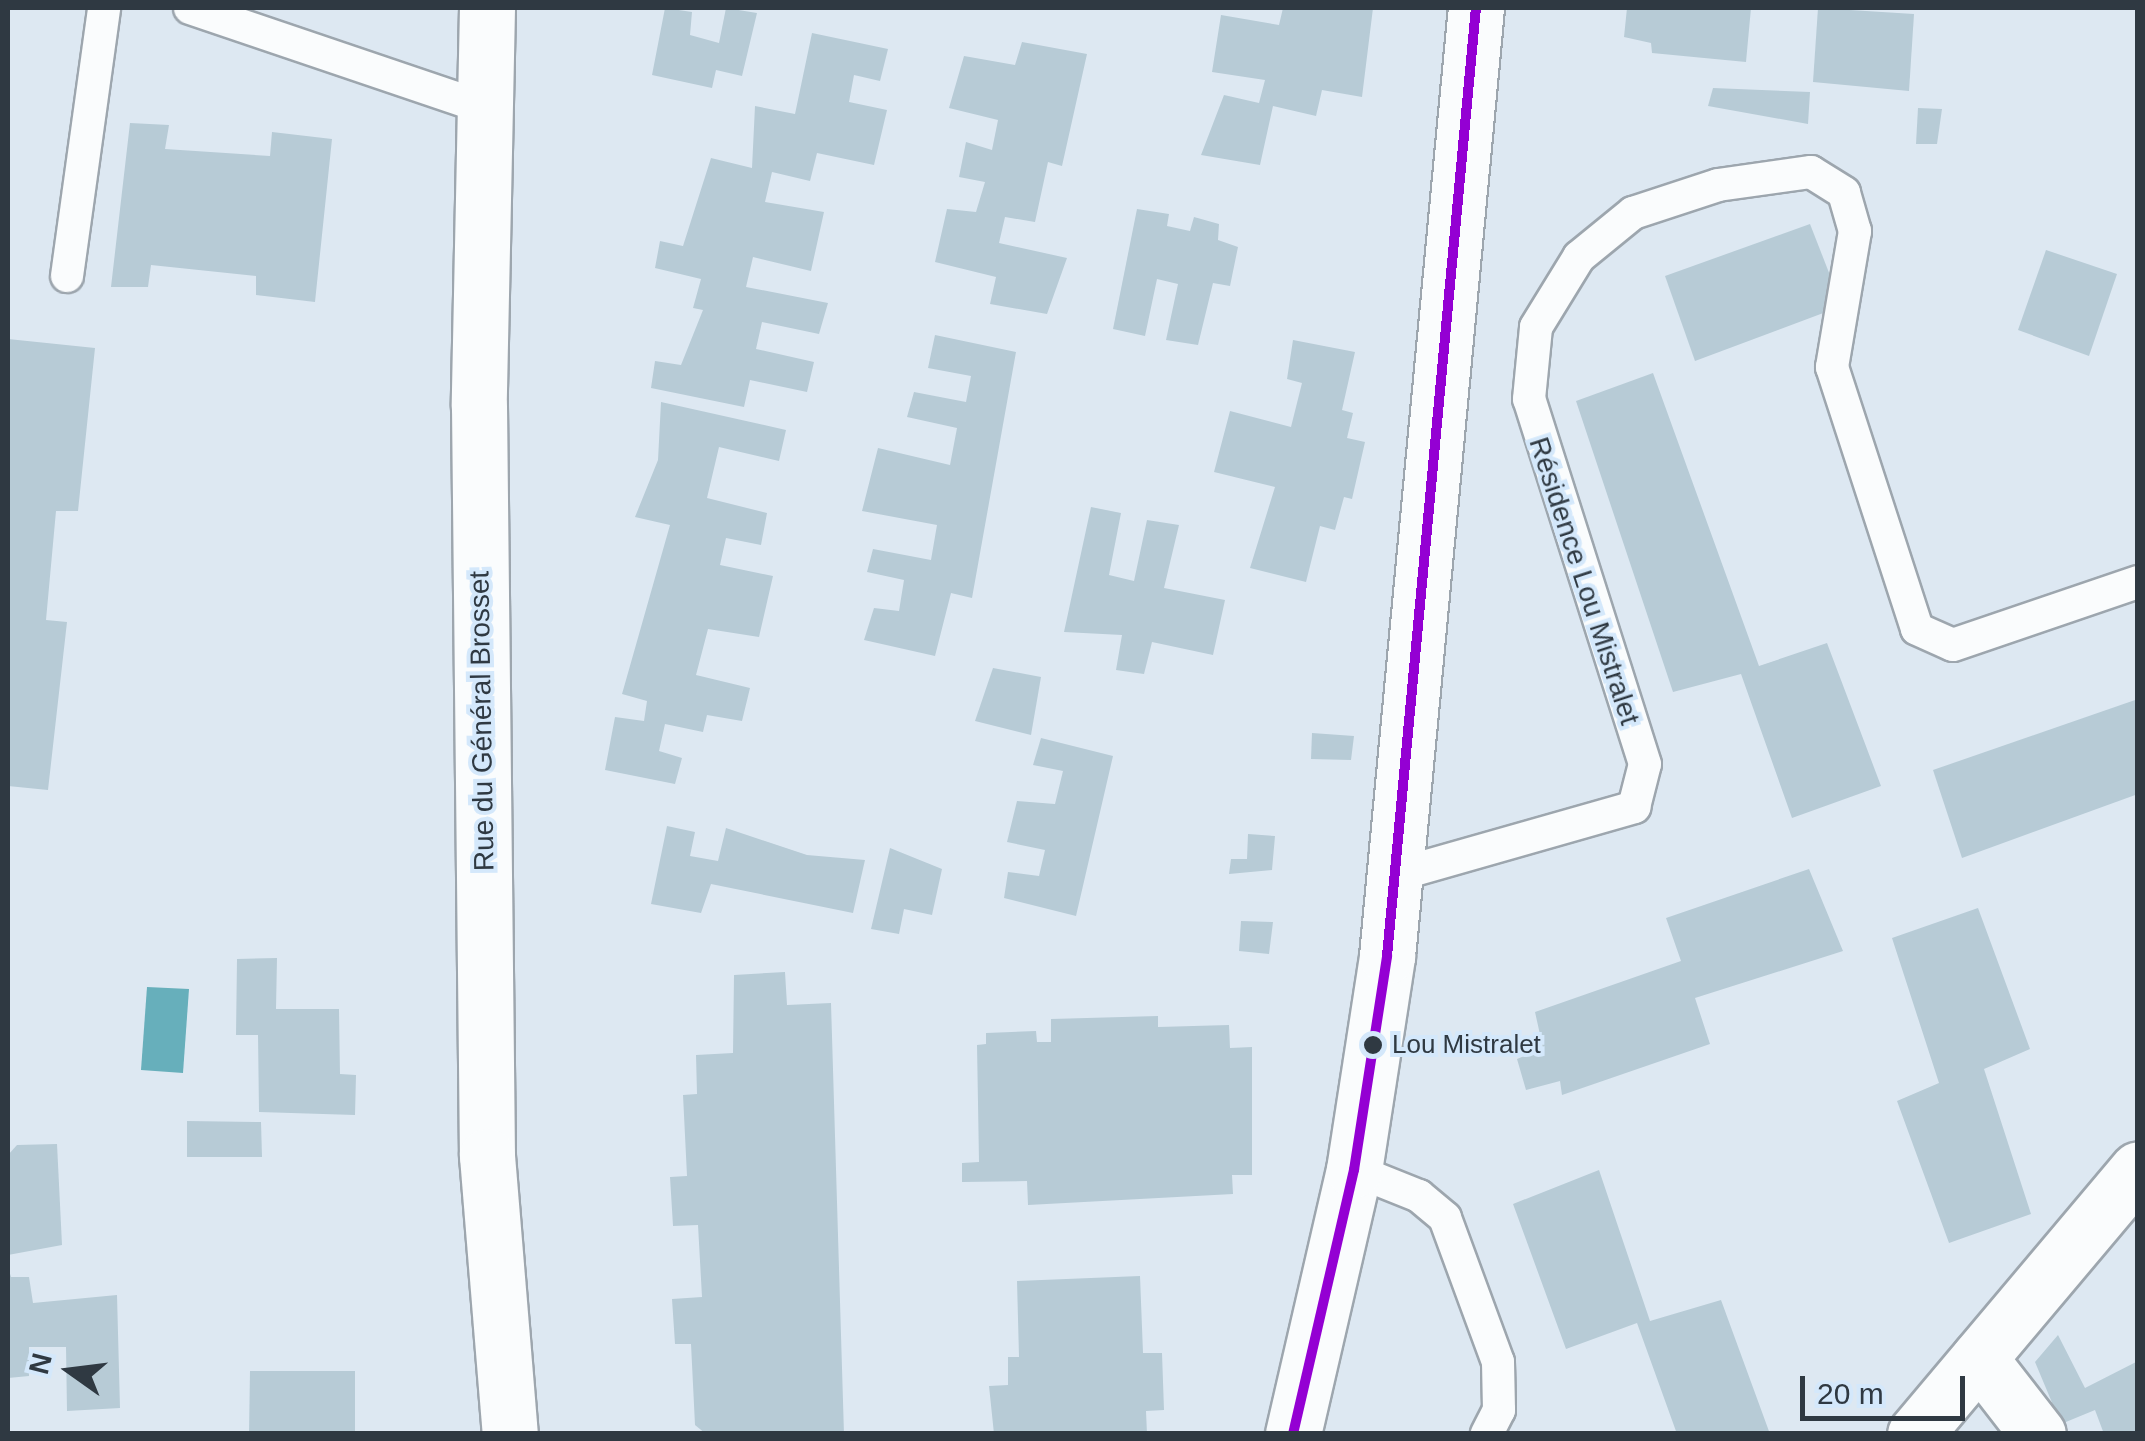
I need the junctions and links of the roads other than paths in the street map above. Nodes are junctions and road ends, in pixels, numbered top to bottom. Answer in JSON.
{"nodes":[{"id":1,"x":104,"y":8,"type":"edge"},
{"id":2,"x":190,"y":8,"type":"edge"},
{"id":3,"x":1476,"y":8,"type":"edge"},
{"id":4,"x":476,"y":10,"type":"edge"},
{"id":5,"x":485,"y":108,"type":"junction"},
{"id":6,"x":67,"y":276,"type":"dead end"},
{"id":7,"x":2138,"y":582,"type":"edge"},
{"id":8,"x":1396,"y":875,"type":"junction"},
{"id":9,"x":2138,"y":1169,"type":"edge"},
{"id":10,"x":1354,"y":1170,"type":"junction"},
{"id":11,"x":1979,"y":1358,"type":"junction"},
{"id":12,"x":510,"y":1434,"type":"edge"},
{"id":13,"x":1293,"y":1434,"type":"edge"},
{"id":14,"x":1487,"y":1434,"type":"edge"},
{"id":15,"x":1915,"y":1434,"type":"edge"},
{"id":16,"x":2038,"y":1434,"type":"edge"}],
"edges":[{"from":1,"to":6,"type":"lane"},
{"from":2,"to":5,"type":"lane"},
{"from":3,"to":8,"type":"street"},
{"from":4,"to":5,"type":"street","name":"Rue du Général Brosset"},
{"from":5,"to":12,"type":"street","name":"Rue du Général Brosset"},
{"from":7,"to":8,"type":"lane","name":"Résidence Lou Mistralet"},
{"from":8,"to":10,"type":"street"},
{"from":9,"to":11,"type":"street"},
{"from":10,"to":13,"type":"street"},
{"from":10,"to":14,"type":"lane"},
{"from":11,"to":15,"type":"street"},
{"from":11,"to":16,"type":"street"}]}
